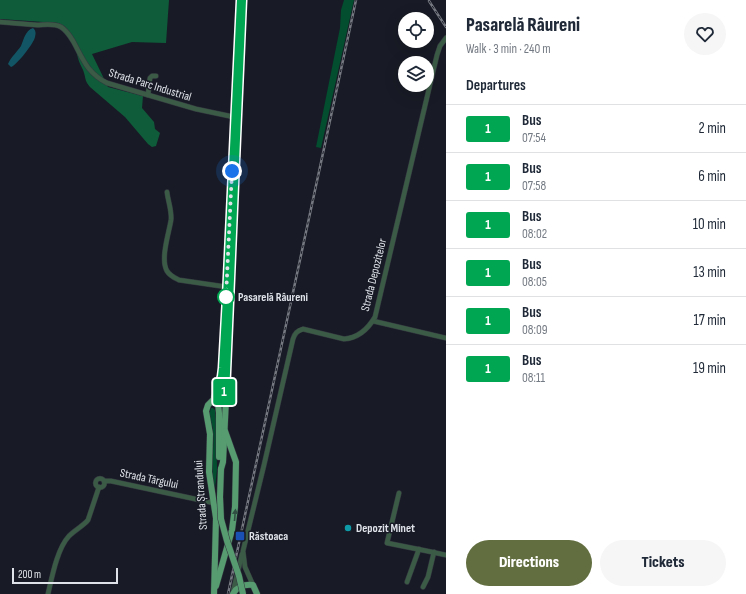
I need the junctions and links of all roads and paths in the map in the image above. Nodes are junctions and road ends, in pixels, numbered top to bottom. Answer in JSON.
{"nodes":[{"id":1,"x":240,"y":0,"type":"edge"},
{"id":2,"x":243,"y":0,"type":"edge"},
{"id":3,"x":0,"y":22,"type":"edge"},
{"id":4,"x":446,"y":38,"type":"edge"},
{"id":5,"x":156,"y":76,"type":"dead end"},
{"id":6,"x":148,"y":95,"type":"junction"},
{"id":7,"x":238,"y":102,"type":"junction"},
{"id":8,"x":234,"y":117,"type":"junction"},
{"id":9,"x":237,"y":131,"type":"junction"},
{"id":10,"x":167,"y":192,"type":"dead end"},
{"id":11,"x":227,"y":287,"type":"junction"},
{"id":12,"x":373,"y":321,"type":"junction"},
{"id":13,"x":446,"y":338,"type":"edge"},
{"id":14,"x":217,"y":392,"type":"junction"},
{"id":15,"x":226,"y":397,"type":"junction"},
{"id":16,"x":216,"y":401,"type":"junction"},
{"id":17,"x":225,"y":431,"type":"junction"},
{"id":18,"x":221,"y":468,"type":"junction"},
{"id":19,"x":399,"y":492,"type":"dead end"},
{"id":20,"x":214,"y":503,"type":"junction"},
{"id":21,"x":215,"y":545,"type":"junction"},
{"id":22,"x":419,"y":549,"type":"junction"},
{"id":23,"x":227,"y":550,"type":"junction"},
{"id":24,"x":243,"y":550,"type":"junction"},
{"id":25,"x":434,"y":552,"type":"junction"},
{"id":26,"x":446,"y":555,"type":"edge"},
{"id":27,"x":407,"y":582,"type":"dead end"},
{"id":28,"x":253,"y":585,"type":"junction"},
{"id":29,"x":423,"y":587,"type":"dead end"},
{"id":30,"x":233,"y":593,"type":"edge"},
{"id":31,"x":48,"y":594,"type":"edge"},
{"id":32,"x":214,"y":594,"type":"edge"},
{"id":33,"x":243,"y":594,"type":"edge"},
{"id":34,"x":257,"y":594,"type":"edge"}],
"edges":[{"from":1,"to":8,"type":"main road"},
{"from":2,"to":7,"type":"main road"},
{"from":3,"to":6,"type":"street","name":"Strada Parc Industrial"},
{"from":4,"to":12,"type":"street","name":"Strada Depozitelor"},
{"from":5,"to":6,"type":"street"},
{"from":6,"to":8,"type":"street","name":"Strada Parc Industrial"},
{"from":7,"to":8,"type":"street"},
{"from":7,"to":9,"type":"main road"},
{"from":8,"to":9,"type":"street"},
{"from":8,"to":11,"type":"main road"},
{"from":9,"to":15,"type":"main road"},
{"from":10,"to":11,"type":"street"},
{"from":11,"to":14,"type":"main road"},
{"from":12,"to":13,"type":"street"},
{"from":12,"to":24,"type":"street","name":"Strada Depozitelor"},
{"from":14,"to":15,"type":"main road"},
{"from":14,"to":16,"type":"main road"},
{"from":15,"to":16,"type":"main road"},
{"from":15,"to":17,"type":"main road"},
{"from":16,"to":18,"type":"main road"},
{"from":16,"to":20,"type":"main road","name":"Strada Ștrandului"},
{"from":17,"to":18,"type":"main road"},
{"from":23,"to":17,"type":"main road","one_way":true},
{"from":18,"to":33,"type":"main road","bridge":true},
{"from":19,"to":22,"type":"street"},
{"from":20,"to":21,"type":"main road","name":"Strada Ștrandului"},
{"from":20,"to":31,"type":"street","name":"Strada Târgului"},
{"from":21,"to":23,"type":"main road"},
{"from":21,"to":32,"type":"main road","name":"Strada Ștrandului"},
{"from":22,"to":25,"type":"street"},
{"from":22,"to":27,"type":"street"},
{"from":23,"to":32,"type":"main road"},
{"from":24,"to":28,"type":"street","name":"Strada Depozitelor"},
{"from":24,"to":30,"type":"street"},
{"from":25,"to":26,"type":"street"},
{"from":25,"to":29,"type":"street"},
{"from":28,"to":30,"type":"main road"},
{"from":28,"to":34,"type":"main road"}]}
